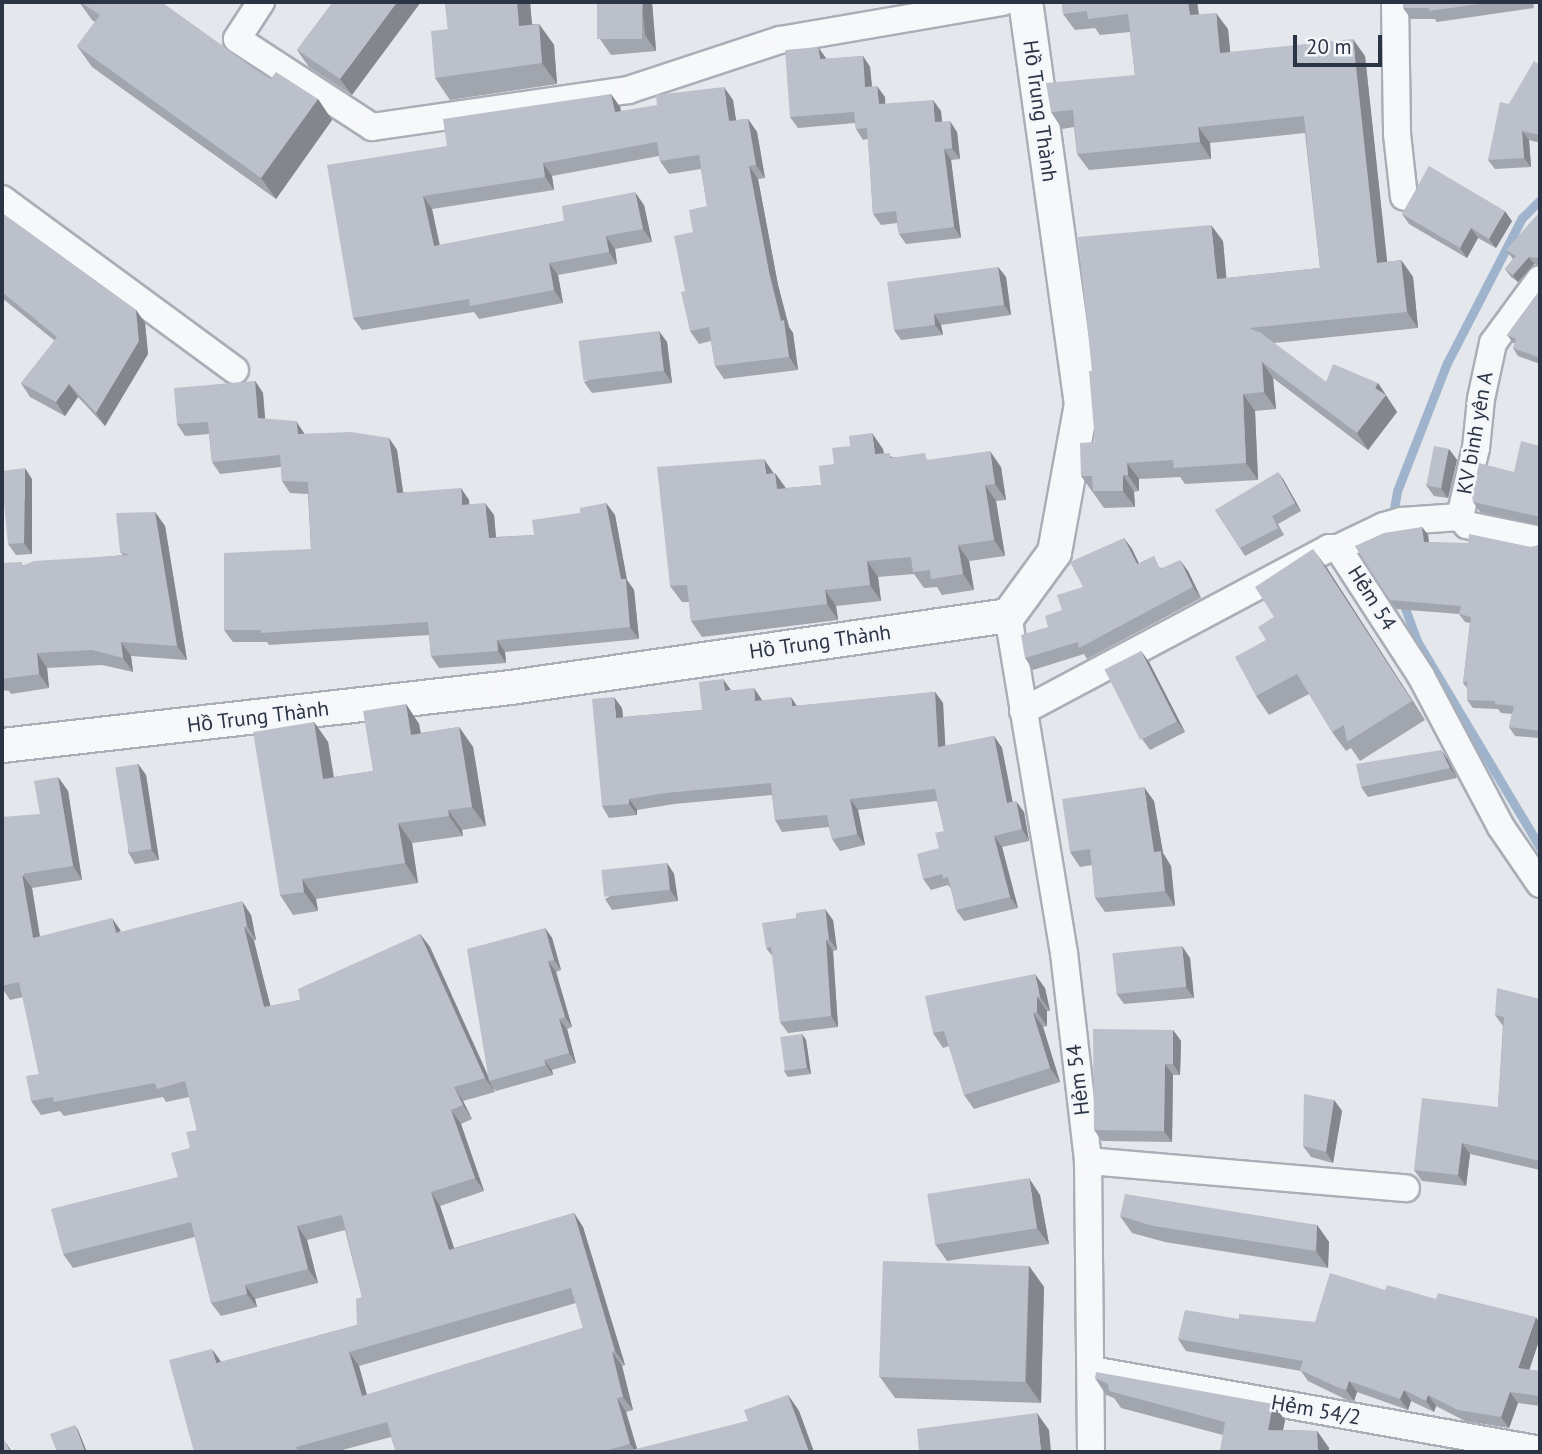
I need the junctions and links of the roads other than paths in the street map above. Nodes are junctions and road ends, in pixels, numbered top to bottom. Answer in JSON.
{"nodes":[{"id":1,"x":261,"y":2,"type":"edge"},
{"id":2,"x":1003,"y":2,"type":"edge"},
{"id":3,"x":1025,"y":2,"type":"edge"},
{"id":4,"x":1395,"y":2,"type":"edge"},
{"id":5,"x":1404,"y":197,"type":"dead end"},
{"id":6,"x":2,"y":199,"type":"edge"},
{"id":7,"x":1540,"y":279,"type":"edge"},
{"id":8,"x":235,"y":370,"type":"dead end"},
{"id":9,"x":1460,"y":517,"type":"junction"},
{"id":10,"x":1540,"y":540,"type":"edge"},
{"id":11,"x":1338,"y":548,"type":"junction"},
{"id":12,"x":1008,"y":615,"type":"junction"},
{"id":13,"x":1023,"y":711,"type":"junction"},
{"id":14,"x":2,"y":745,"type":"edge"},
{"id":15,"x":1540,"y":884,"type":"edge"},
{"id":16,"x":1088,"y":1161,"type":"junction"},
{"id":17,"x":1406,"y":1188,"type":"dead end"},
{"id":18,"x":1092,"y":1370,"type":"junction"},
{"id":19,"x":1540,"y":1450,"type":"edge"},
{"id":20,"x":1091,"y":1452,"type":"edge"}],
"edges":[{"from":1,"to":2,"type":"street"},
{"from":3,"to":12,"type":"street","name":"Hồ Trung Thành"},
{"from":4,"to":5,"type":"street"},
{"from":6,"to":8,"type":"street"},
{"from":7,"to":9,"type":"street","name":"KV bình yên A"},
{"from":9,"to":10,"type":"street","name":"KV bình yên A"},
{"from":9,"to":11,"type":"street"},
{"from":11,"to":13,"type":"street","name":"Hẻm 54"},
{"from":11,"to":15,"type":"street","name":"Hẻm 54"},
{"from":12,"to":13,"type":"street","name":"Hẻm 54"},
{"from":12,"to":14,"type":"street","name":"Hồ Trung Thành"},
{"from":13,"to":16,"type":"street","name":"Hẻm 54"},
{"from":16,"to":17,"type":"street"},
{"from":16,"to":18,"type":"street","name":"Hẻm 54"},
{"from":18,"to":19,"type":"street","name":"Hẻm 54/2"},
{"from":18,"to":20,"type":"street","name":"Hẻm 54"}]}
